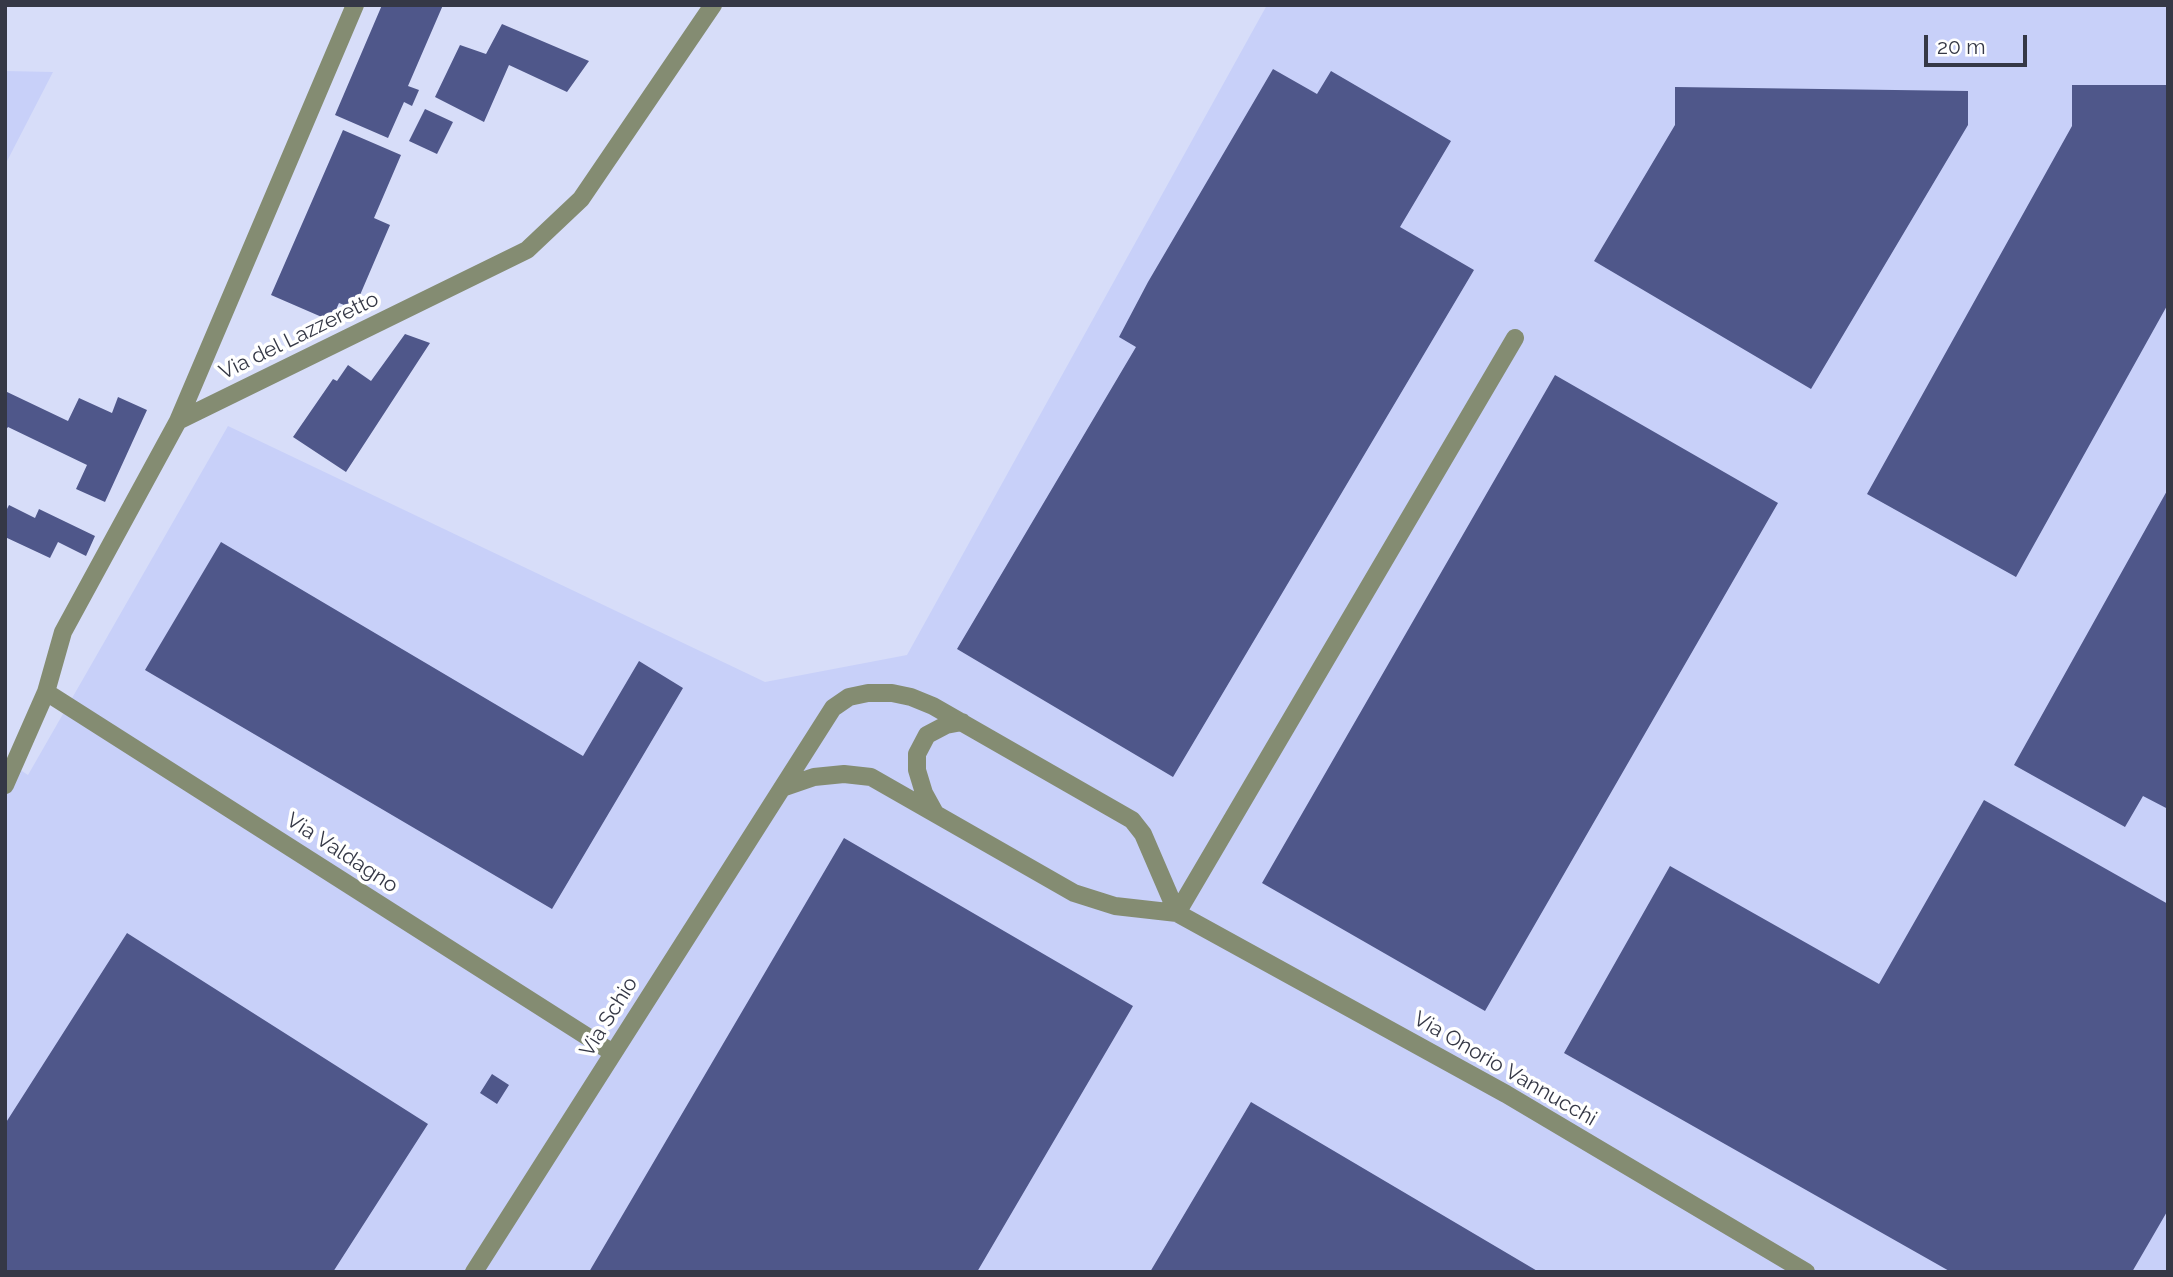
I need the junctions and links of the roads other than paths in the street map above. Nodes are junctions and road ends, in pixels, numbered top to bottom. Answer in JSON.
{"nodes":[{"id":1,"x":355,"y":5,"type":"edge"},
{"id":2,"x":713,"y":5,"type":"edge"},
{"id":3,"x":1515,"y":338,"type":"dead end"},
{"id":4,"x":178,"y":421,"type":"junction"},
{"id":5,"x":46,"y":692,"type":"junction"},
{"id":6,"x":962,"y":722,"type":"junction"},
{"id":7,"x":5,"y":785,"type":"edge"},
{"id":8,"x":782,"y":788,"type":"junction"},
{"id":9,"x":935,"y":813,"type":"junction"},
{"id":10,"x":1177,"y":913,"type":"junction"},
{"id":11,"x":613,"y":1053,"type":"junction"},
{"id":12,"x":474,"y":1272,"type":"edge"},
{"id":13,"x":1806,"y":1272,"type":"edge"}],
"edges":[{"from":1,"to":4,"type":"street"},
{"from":2,"to":4,"type":"street","name":"Via del Lazzeretto"},
{"from":3,"to":10,"type":"street"},
{"from":4,"to":5,"type":"street"},
{"from":5,"to":7,"type":"street"},
{"from":5,"to":11,"type":"street","name":"Via Valdagno"},
{"from":6,"to":8,"type":"street"},
{"from":6,"to":9,"type":"street"},
{"from":6,"to":10,"type":"street"},
{"from":8,"to":9,"type":"street","name":"Via Onorio Vannucchi"},
{"from":8,"to":11,"type":"street","name":"Via Schio"},
{"from":9,"to":10,"type":"street","name":"Via Onorio Vannucchi"},
{"from":10,"to":13,"type":"street","name":"Via Onorio Vannucchi"},
{"from":11,"to":12,"type":"street","name":"Via Schio"}]}
